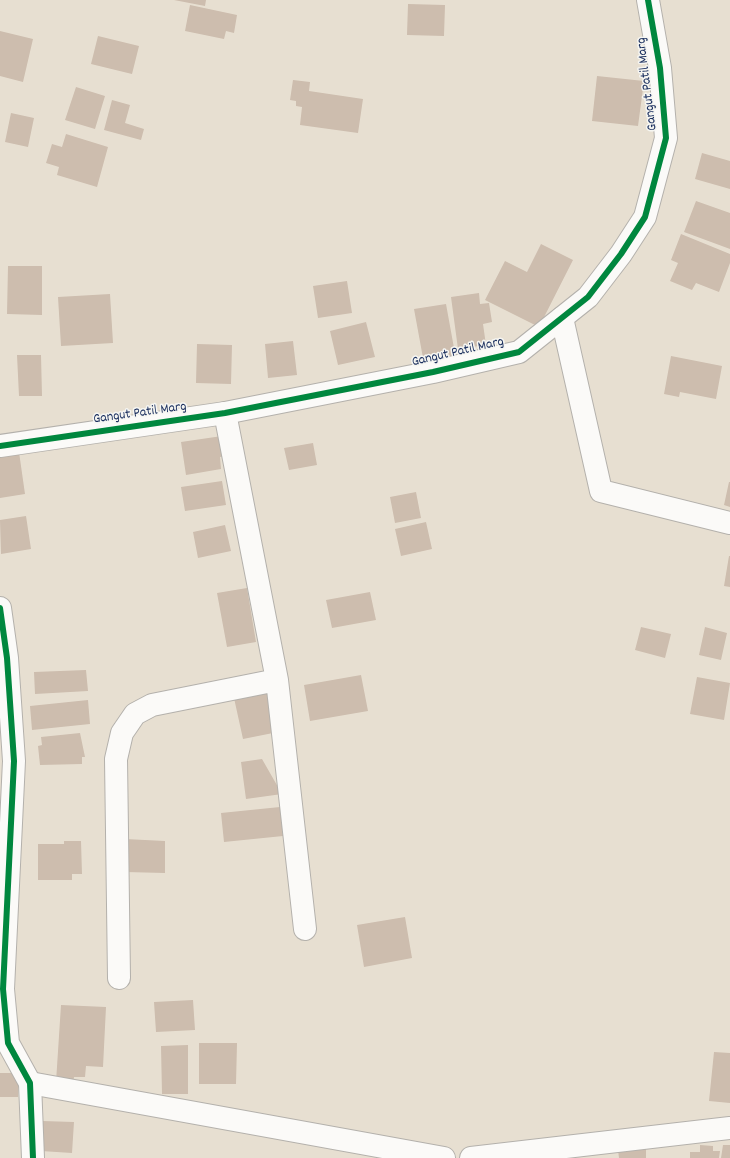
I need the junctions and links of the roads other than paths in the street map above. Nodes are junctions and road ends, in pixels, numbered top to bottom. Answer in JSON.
{"nodes":[{"id":1,"x":648,"y":0,"type":"edge"},
{"id":2,"x":562,"y":318,"type":"junction"},
{"id":3,"x":225,"y":413,"type":"junction"},
{"id":4,"x":0,"y":446,"type":"edge"},
{"id":5,"x":730,"y":523,"type":"edge"},
{"id":6,"x":0,"y":608,"type":"edge"},
{"id":7,"x":277,"y":680,"type":"junction"},
{"id":8,"x":305,"y":928,"type":"dead end"},
{"id":9,"x":120,"y":978,"type":"dead end"},
{"id":10,"x":2,"y":1005,"type":"edge"},
{"id":11,"x":30,"y":1083,"type":"junction"},
{"id":12,"x":730,"y":1128,"type":"edge"},
{"id":13,"x":33,"y":1158,"type":"edge"},
{"id":14,"x":444,"y":1158,"type":"edge"},
{"id":15,"x":471,"y":1158,"type":"edge"}],
"edges":[{"from":1,"to":2,"type":"street","name":"Gangut Patil Marg"},
{"from":2,"to":3,"type":"street","name":"Gangut Patil Marg"},
{"from":2,"to":5,"type":"street"},
{"from":3,"to":4,"type":"street","name":"Gangut Patil Marg"},
{"from":3,"to":7,"type":"street"},
{"from":6,"to":10,"type":"street"},
{"from":7,"to":8,"type":"street"},
{"from":7,"to":9,"type":"street"},
{"from":10,"to":11,"type":"street"},
{"from":11,"to":13,"type":"street"},
{"from":11,"to":14,"type":"street"},
{"from":12,"to":15,"type":"street"}]}
